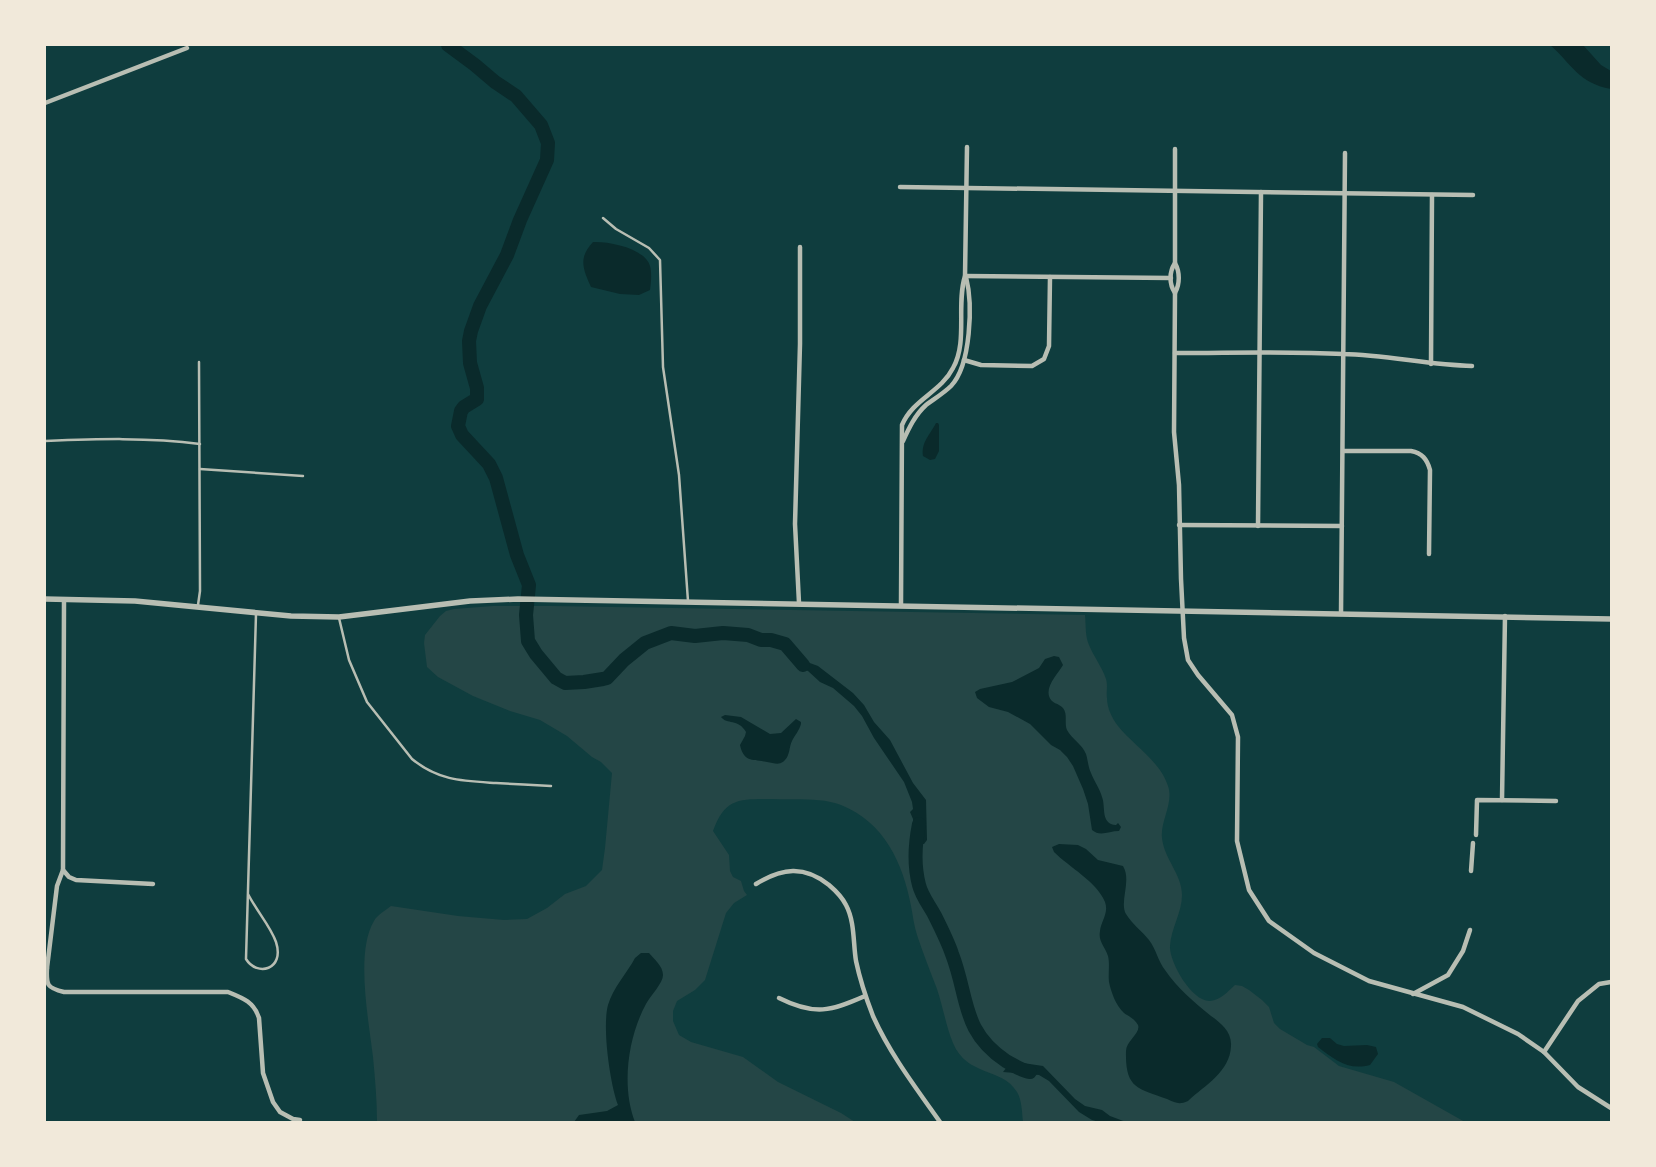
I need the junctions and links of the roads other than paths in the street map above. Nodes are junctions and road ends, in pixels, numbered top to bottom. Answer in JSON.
{"nodes":[{"id":1,"x":187,"y":48,"type":"dead end"},
{"id":2,"x":45,"y":103,"type":"edge"},
{"id":3,"x":967,"y":148,"type":"dead end"},
{"id":4,"x":1175,"y":149,"type":"dead end"},
{"id":5,"x":1346,"y":153,"type":"dead end"},
{"id":6,"x":900,"y":187,"type":"dead end"},
{"id":7,"x":966,"y":188,"type":"junction"},
{"id":8,"x":1176,"y":191,"type":"junction"},
{"id":9,"x":1261,"y":192,"type":"junction"},
{"id":10,"x":1345,"y":193,"type":"junction"},
{"id":11,"x":1432,"y":194,"type":"junction"},
{"id":12,"x":1474,"y":195,"type":"dead end"},
{"id":13,"x":603,"y":218,"type":"dead end"},
{"id":14,"x":800,"y":247,"type":"dead end"},
{"id":15,"x":1175,"y":263,"type":"junction"},
{"id":16,"x":965,"y":276,"type":"junction"},
{"id":17,"x":1050,"y":277,"type":"junction"},
{"id":18,"x":1171,"y":278,"type":"junction"},
{"id":19,"x":1175,"y":293,"type":"junction"},
{"id":20,"x":1175,"y":353,"type":"junction"},
{"id":21,"x":1260,"y":353,"type":"junction"},
{"id":22,"x":1344,"y":354,"type":"junction"},
{"id":23,"x":957,"y":358,"type":"junction"},
{"id":24,"x":964,"y":360,"type":"junction"},
{"id":25,"x":199,"y":362,"type":"dead end"},
{"id":26,"x":1431,"y":364,"type":"junction"},
{"id":27,"x":1472,"y":366,"type":"dead end"},
{"id":28,"x":45,"y":441,"type":"edge"},
{"id":29,"x":902,"y":442,"type":"junction"},
{"id":30,"x":200,"y":444,"type":"junction"},
{"id":31,"x":1343,"y":451,"type":"junction"},
{"id":32,"x":200,"y":469,"type":"junction"},
{"id":33,"x":303,"y":476,"type":"dead end"},
{"id":34,"x":1180,"y":525,"type":"junction"},
{"id":35,"x":1258,"y":526,"type":"junction"},
{"id":36,"x":1342,"y":526,"type":"junction"},
{"id":37,"x":1429,"y":554,"type":"dead end"},
{"id":38,"x":45,"y":599,"type":"edge"},
{"id":39,"x":64,"y":600,"type":"junction"},
{"id":40,"x":688,"y":601,"type":"junction"},
{"id":41,"x":799,"y":603,"type":"junction"},
{"id":42,"x":901,"y":605,"type":"junction"},
{"id":43,"x":198,"y":607,"type":"junction"},
{"id":44,"x":1184,"y":611,"type":"junction"},
{"id":45,"x":256,"y":612,"type":"junction"},
{"id":46,"x":1341,"y":614,"type":"junction"},
{"id":47,"x":339,"y":616,"type":"junction"},
{"id":48,"x":1505,"y":616,"type":"junction"},
{"id":49,"x":1611,"y":619,"type":"edge"},
{"id":50,"x":551,"y":786,"type":"dead end"},
{"id":51,"x":1502,"y":800,"type":"junction"},
{"id":52,"x":1556,"y":801,"type":"dead end"},
{"id":53,"x":1476,"y":835,"type":"dead end"},
{"id":54,"x":1473,"y":843,"type":"dead end"},
{"id":55,"x":63,"y":870,"type":"junction"},
{"id":56,"x":1471,"y":871,"type":"dead end"},
{"id":57,"x":153,"y":884,"type":"dead end"},
{"id":58,"x":756,"y":884,"type":"dead end"},
{"id":59,"x":248,"y":894,"type":"junction"},
{"id":60,"x":1470,"y":930,"type":"dead end"},
{"id":61,"x":50,"y":936,"type":"junction"},
{"id":62,"x":45,"y":940,"type":"edge"},
{"id":63,"x":46,"y":969,"type":"edge"},
{"id":64,"x":1611,"y":982,"type":"edge"},
{"id":65,"x":1414,"y":994,"type":"junction"},
{"id":66,"x":865,"y":996,"type":"junction"},
{"id":67,"x":780,"y":998,"type":"dead end"},
{"id":68,"x":1544,"y":1052,"type":"junction"},
{"id":69,"x":1611,"y":1108,"type":"edge"},
{"id":70,"x":300,"y":1120,"type":"dead end"},
{"id":71,"x":940,"y":1122,"type":"edge"}],
"edges":[{"from":1,"to":2,"type":"street"},
{"from":3,"to":7,"type":"street"},
{"from":4,"to":8,"type":"street"},
{"from":5,"to":10,"type":"street"},
{"from":6,"to":7,"type":"street"},
{"from":7,"to":8,"type":"street"},
{"from":7,"to":16,"type":"street"},
{"from":8,"to":9,"type":"street"},
{"from":8,"to":15,"type":"street"},
{"from":9,"to":10,"type":"street"},
{"from":9,"to":21,"type":"street"},
{"from":10,"to":11,"type":"street"},
{"from":10,"to":22,"type":"street"},
{"from":11,"to":12,"type":"street"},
{"from":11,"to":26,"type":"street"},
{"from":13,"to":40,"type":"lane"},
{"from":14,"to":41,"type":"street"},
{"from":15,"to":18,"type":"street"},
{"from":15,"to":19,"type":"street"},
{"from":16,"to":17,"type":"street"},
{"from":16,"to":23,"type":"street"},
{"from":16,"to":24,"type":"street"},
{"from":17,"to":18,"type":"street"},
{"from":17,"to":24,"type":"street"},
{"from":18,"to":19,"type":"street"},
{"from":19,"to":20,"type":"street"},
{"from":20,"to":21,"type":"street"},
{"from":20,"to":34,"type":"street"},
{"from":21,"to":22,"type":"street"},
{"from":21,"to":35,"type":"street"},
{"from":22,"to":26,"type":"street"},
{"from":22,"to":31,"type":"street"},
{"from":23,"to":24,"type":"street"},
{"from":23,"to":29,"type":"street"},
{"from":24,"to":29,"type":"street"},
{"from":25,"to":30,"type":"lane"},
{"from":26,"to":27,"type":"street"},
{"from":28,"to":30,"type":"lane"},
{"from":29,"to":42,"type":"street"},
{"from":30,"to":32,"type":"lane"},
{"from":31,"to":36,"type":"street"},
{"from":31,"to":37,"type":"street"},
{"from":32,"to":33,"type":"lane"},
{"from":32,"to":43,"type":"lane"},
{"from":34,"to":35,"type":"street"},
{"from":34,"to":44,"type":"street"},
{"from":35,"to":36,"type":"street"},
{"from":36,"to":46,"type":"street"},
{"from":38,"to":39,"type":"street"},
{"from":39,"to":43,"type":"street"},
{"from":39,"to":55,"type":"street"},
{"from":40,"to":41,"type":"street"},
{"from":40,"to":47,"type":"street"},
{"from":41,"to":42,"type":"street"},
{"from":42,"to":44,"type":"street"},
{"from":43,"to":45,"type":"street"},
{"from":44,"to":46,"type":"street"},
{"from":44,"to":65,"type":"street"},
{"from":45,"to":47,"type":"street"},
{"from":45,"to":59,"type":"lane"},
{"from":46,"to":48,"type":"street"},
{"from":47,"to":50,"type":"lane"},
{"from":48,"to":49,"type":"street"},
{"from":48,"to":51,"type":"street"},
{"from":51,"to":52,"type":"street"},
{"from":51,"to":53,"type":"street"},
{"from":54,"to":56,"type":"street"},
{"from":55,"to":57,"type":"street"},
{"from":55,"to":61,"type":"street"},
{"from":58,"to":66,"type":"street"},
{"from":59,"to":59,"type":"lane"},
{"from":60,"to":65,"type":"street"},
{"from":61,"to":62,"type":"street"},
{"from":61,"to":63,"type":"street"},
{"from":63,"to":70,"type":"street"},
{"from":64,"to":68,"type":"street"},
{"from":65,"to":68,"type":"street"},
{"from":66,"to":67,"type":"street"},
{"from":66,"to":71,"type":"street"},
{"from":68,"to":69,"type":"street"}]}
